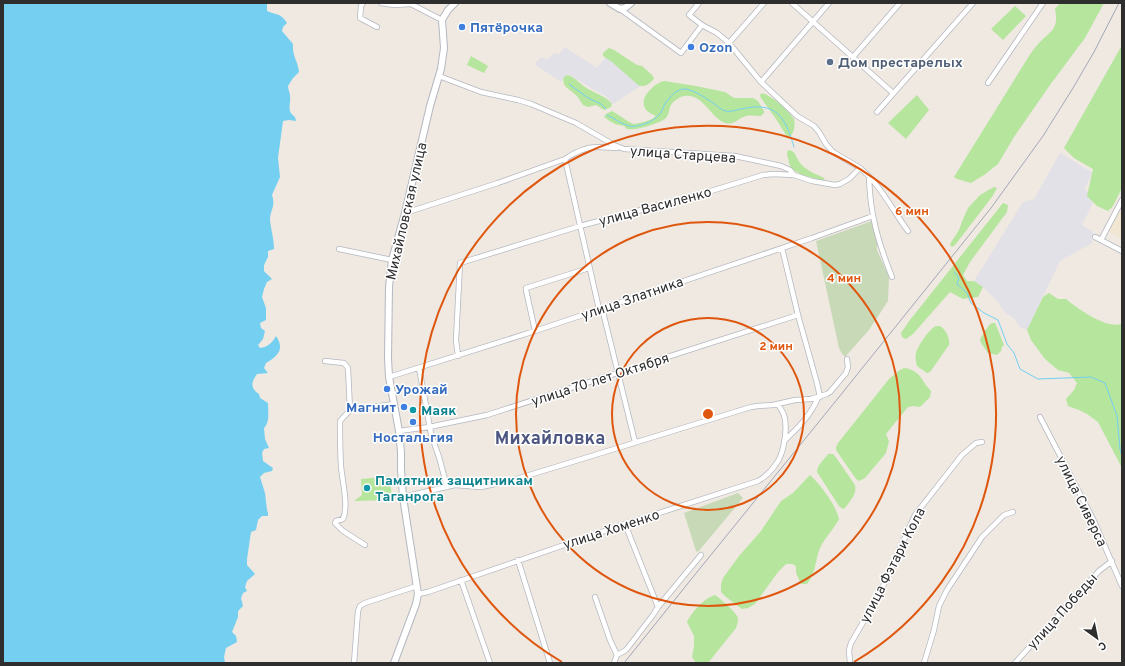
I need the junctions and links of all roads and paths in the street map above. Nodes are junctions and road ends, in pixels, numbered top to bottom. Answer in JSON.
{"nodes":[{"id":1,"x":363,"y":3,"type":"edge"},
{"id":2,"x":381,"y":3,"type":"edge"},
{"id":3,"x":410,"y":3,"type":"edge"},
{"id":4,"x":455,"y":3,"type":"edge"},
{"id":5,"x":610,"y":3,"type":"edge"},
{"id":6,"x":631,"y":3,"type":"edge"},
{"id":7,"x":699,"y":3,"type":"edge"},
{"id":8,"x":764,"y":3,"type":"edge"},
{"id":9,"x":792,"y":3,"type":"edge"},
{"id":10,"x":828,"y":3,"type":"edge"},
{"id":11,"x":900,"y":3,"type":"edge"},
{"id":12,"x":973,"y":3,"type":"edge"},
{"id":13,"x":1042,"y":3,"type":"edge"},
{"id":14,"x":620,"y":10,"type":"junction"},
{"id":15,"x":442,"y":20,"type":"junction"},
{"id":16,"x":813,"y":21,"type":"junction"},
{"id":17,"x":702,"y":25,"type":"junction"},
{"id":18,"x":377,"y":26,"type":"dead end"},
{"id":19,"x":729,"y":43,"type":"junction"},
{"id":20,"x":853,"y":57,"type":"junction"},
{"id":21,"x":439,"y":76,"type":"junction"},
{"id":22,"x":761,"y":82,"type":"junction"},
{"id":23,"x":988,"y":83,"type":"dead end"},
{"id":24,"x":893,"y":93,"type":"junction"},
{"id":25,"x":877,"y":112,"type":"dead end"},
{"id":26,"x":619,"y":148,"type":"junction"},
{"id":27,"x":565,"y":159,"type":"junction"},
{"id":28,"x":860,"y":168,"type":"junction"},
{"id":29,"x":794,"y":175,"type":"junction"},
{"id":30,"x":869,"y":177,"type":"junction"},
{"id":31,"x":1122,"y":200,"type":"edge"},
{"id":32,"x":405,"y":212,"type":"junction"},
{"id":33,"x":873,"y":216,"type":"junction"},
{"id":34,"x":580,"y":226,"type":"junction"},
{"id":35,"x":908,"y":231,"type":"dead end"},
{"id":36,"x":1095,"y":237,"type":"dead end"},
{"id":37,"x":1101,"y":240,"type":"junction"},
{"id":38,"x":782,"y":248,"type":"junction"},
{"id":39,"x":339,"y":250,"type":"dead end"},
{"id":40,"x":1122,"y":251,"type":"edge"},
{"id":41,"x":392,"y":260,"type":"junction"},
{"id":42,"x":589,"y":268,"type":"junction"},
{"id":43,"x":892,"y":277,"type":"dead end"},
{"id":44,"x":600,"y":309,"type":"junction"},
{"id":45,"x":798,"y":315,"type":"junction"},
{"id":46,"x":535,"y":331,"type":"junction"},
{"id":47,"x":458,"y":356,"type":"junction"},
{"id":48,"x":847,"y":359,"type":"dead end"},
{"id":49,"x":324,"y":361,"type":"dead end"},
{"id":50,"x":419,"y":368,"type":"junction"},
{"id":51,"x":618,"y":374,"type":"junction"},
{"id":52,"x":389,"y":377,"type":"junction"},
{"id":53,"x":819,"y":397,"type":"junction"},
{"id":54,"x":394,"y":404,"type":"junction"},
{"id":55,"x":778,"y":404,"type":"junction"},
{"id":56,"x":350,"y":410,"type":"junction"},
{"id":57,"x":1040,"y":417,"type":"dead end"},
{"id":58,"x":429,"y":427,"type":"junction"},
{"id":59,"x":399,"y":431,"type":"junction"},
{"id":60,"x":784,"y":441,"type":"junction"},
{"id":61,"x":635,"y":442,"type":"junction"},
{"id":62,"x":982,"y":442,"type":"dead end"},
{"id":63,"x":447,"y":487,"type":"junction"},
{"id":64,"x":403,"y":497,"type":"junction"},
{"id":65,"x":1013,"y":512,"type":"dead end"},
{"id":66,"x":625,"y":524,"type":"junction"},
{"id":67,"x":365,"y":546,"type":"dead end"},
{"id":68,"x":701,"y":555,"type":"dead end"},
{"id":69,"x":518,"y":560,"type":"junction"},
{"id":70,"x":1112,"y":561,"type":"junction"},
{"id":71,"x":461,"y":580,"type":"junction"},
{"id":72,"x":417,"y":586,"type":"junction"},
{"id":73,"x":1122,"y":586,"type":"edge"},
{"id":74,"x":418,"y":594,"type":"junction"},
{"id":75,"x":595,"y":597,"type":"dead end"},
{"id":76,"x":658,"y":607,"type":"junction"},
{"id":77,"x":617,"y":655,"type":"junction"},
{"id":78,"x":354,"y":663,"type":"edge"},
{"id":79,"x":394,"y":663,"type":"edge"},
{"id":80,"x":490,"y":663,"type":"edge"},
{"id":81,"x":550,"y":663,"type":"edge"},
{"id":82,"x":614,"y":663,"type":"edge"},
{"id":83,"x":850,"y":663,"type":"edge"},
{"id":84,"x":924,"y":663,"type":"edge"},
{"id":85,"x":1015,"y":663,"type":"edge"}],
"edges":[{"from":1,"to":18,"type":"street"},
{"from":2,"to":3,"type":"street"},
{"from":3,"to":15,"type":"street"},
{"from":4,"to":15,"type":"street"},
{"from":5,"to":14,"type":"street"},
{"from":6,"to":14,"type":"street"},
{"from":7,"to":17,"type":"street"},
{"from":8,"to":19,"type":"street"},
{"from":9,"to":16,"type":"street"},
{"from":10,"to":16,"type":"street"},
{"from":11,"to":20,"type":"street"},
{"from":12,"to":24,"type":"street"},
{"from":13,"to":23,"type":"street"},
{"from":14,"to":17,"type":"street"},
{"from":15,"to":21,"type":"street","name":"Михайловская улица"},
{"from":16,"to":20,"type":"street"},
{"from":16,"to":22,"type":"street"},
{"from":17,"to":19,"type":"street"},
{"from":19,"to":22,"type":"street"},
{"from":20,"to":24,"type":"street"},
{"from":21,"to":26,"type":"street","name":"улица Старцева"},
{"from":21,"to":32,"type":"street","name":"Михайловская улица"},
{"from":22,"to":28,"type":"street"},
{"from":24,"to":25,"type":"street"},
{"from":26,"to":27,"type":"street"},
{"from":26,"to":29,"type":"street","name":"улица Старцева"},
{"from":27,"to":32,"type":"street"},
{"from":27,"to":34,"type":"street"},
{"from":28,"to":29,"type":"street","name":"улица Василенко"},
{"from":28,"to":30,"type":"street"},
{"from":29,"to":34,"type":"street","name":"улица Василенко"},
{"from":30,"to":33,"type":"street"},
{"from":30,"to":35,"type":"street"},
{"from":31,"to":37,"type":"street"},
{"from":32,"to":41,"type":"street","name":"Михайловская улица"},
{"from":33,"to":38,"type":"street","name":"улица Златника"},
{"from":33,"to":43,"type":"street"},
{"from":34,"to":42,"type":"street"},
{"from":34,"to":47,"type":"street","name":"улица Василенко"},
{"from":36,"to":37,"type":"street"},
{"from":37,"to":40,"type":"street"},
{"from":38,"to":44,"type":"street","name":"улица Златника"},
{"from":38,"to":45,"type":"street"},
{"from":39,"to":41,"type":"street"},
{"from":41,"to":52,"type":"street","name":"Михайловская улица"},
{"from":42,"to":44,"type":"street"},
{"from":42,"to":46,"type":"street"},
{"from":44,"to":46,"type":"street","name":"улица Златника"},
{"from":44,"to":51,"type":"street"},
{"from":45,"to":51,"type":"street","name":"улица 70 лет Октября"},
{"from":45,"to":53,"type":"street"},
{"from":46,"to":47,"type":"street","name":"улица Златника"},
{"from":47,"to":50,"type":"street","name":"улица Златника"},
{"from":48,"to":53,"type":"street"},
{"from":49,"to":56,"type":"street"},
{"from":50,"to":52,"type":"street","name":"улица Златника"},
{"from":50,"to":58,"type":"street"},
{"from":51,"to":58,"type":"street","name":"улица 70 лет Октября"},
{"from":51,"to":61,"type":"street"},
{"from":52,"to":54,"type":"street","name":"Михайловская улица"},
{"from":53,"to":55,"type":"street"},
{"from":53,"to":60,"type":"street"},
{"from":54,"to":56,"type":"street"},
{"from":54,"to":59,"type":"street","name":"Михайловская улица"},
{"from":55,"to":60,"type":"street","name":"улица Хоменко"},
{"from":55,"to":61,"type":"street"},
{"from":56,"to":67,"type":"street"},
{"from":57,"to":70,"type":"street","name":"улица Сиверса"},
{"from":58,"to":59,"type":"street","name":"улица 70 лет Октября"},
{"from":58,"to":63,"type":"street"},
{"from":59,"to":64,"type":"street","name":"Михайловская улица"},
{"from":60,"to":66,"type":"street","name":"улица Хоменко"},
{"from":61,"to":63,"type":"street"},
{"from":62,"to":83,"type":"street","name":"улица Фэтари Кола"},
{"from":63,"to":64,"type":"street"},
{"from":64,"to":72,"type":"street","name":"Михайловская улица"},
{"from":65,"to":84,"type":"street"},
{"from":66,"to":69,"type":"street","name":"улица Хоменко"},
{"from":66,"to":76,"type":"street"},
{"from":68,"to":76,"type":"street"},
{"from":69,"to":71,"type":"street","name":"улица Хоменко"},
{"from":69,"to":81,"type":"street"},
{"from":70,"to":73,"type":"street","name":"улица Сиверса"},
{"from":70,"to":85,"type":"street","name":"улица Победы"},
{"from":71,"to":74,"type":"street","name":"улица Хоменко"},
{"from":71,"to":80,"type":"street"},
{"from":72,"to":74,"type":"street","name":"Михайловская улица"},
{"from":72,"to":78,"type":"street"},
{"from":74,"to":79,"type":"street","name":"Михайловская улица"},
{"from":75,"to":77,"type":"street"},
{"from":76,"to":77,"type":"street"},
{"from":77,"to":82,"type":"street"}]}
